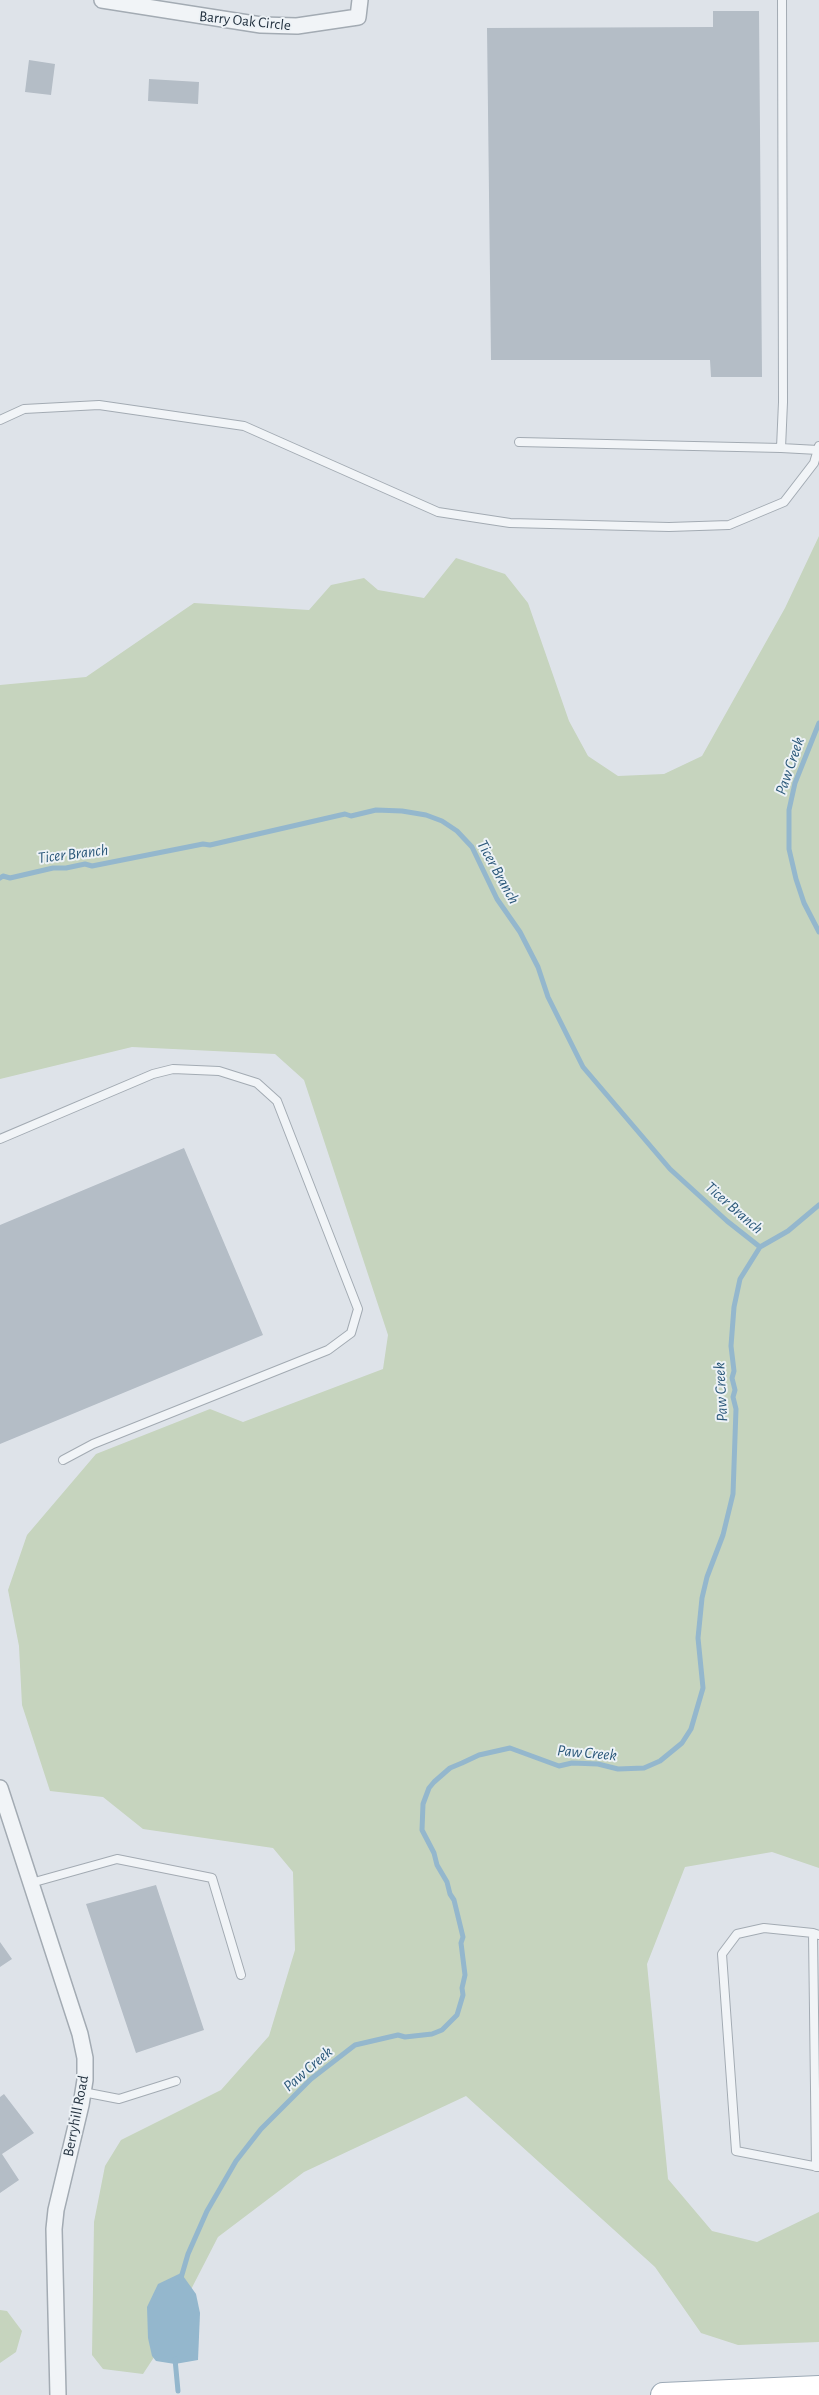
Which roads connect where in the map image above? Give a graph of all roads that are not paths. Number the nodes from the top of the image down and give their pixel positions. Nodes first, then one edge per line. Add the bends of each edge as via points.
1 (102, 0) edge
2 (360, 0) edge
3 (782, 0) edge
4 (0, 420) edge
5 (519, 442) dead end
6 (781, 448) junction
7 (819, 448) edge
8 (0, 1139) edge
9 (63, 1460) dead end
10 (2, 1797) edge
11 (31, 1883) junction
12 (816, 1934) edge
13 (241, 1975) dead end
14 (176, 2080) dead end
15 (83, 2092) junction
16 (818, 2167) edge
17 (819, 2388) edge
18 (58, 2395) edge
19 (663, 2395) edge

1 - 2 street, Barry Oak Circle via 261,25 297,26 358,17
3 - 6 lane
4 - 7 lane via 24,409 99,406 244,426 438,512 510,523 669,527 730,525 784,502 814,463
5 - 6 lane
6 - 7 lane
8 - 9 lane via 153,1074 173,1069 220,1071 257,1083 277,1101 358,1309 351,1333 328,1350 93,1444
10 - 11 street, Berryhill Road
11 - 13 lane via 117,1859 212,1878
11 - 15 street, Berryhill Road via 80,2034 85,2058
12 - 16 lane
12 - 16 lane via 764,1928 738,1934 722,1954 736,2151
14 - 15 lane via 119,2099
15 - 18 street, Berryhill Road via 54,2229
17 - 19 main road

